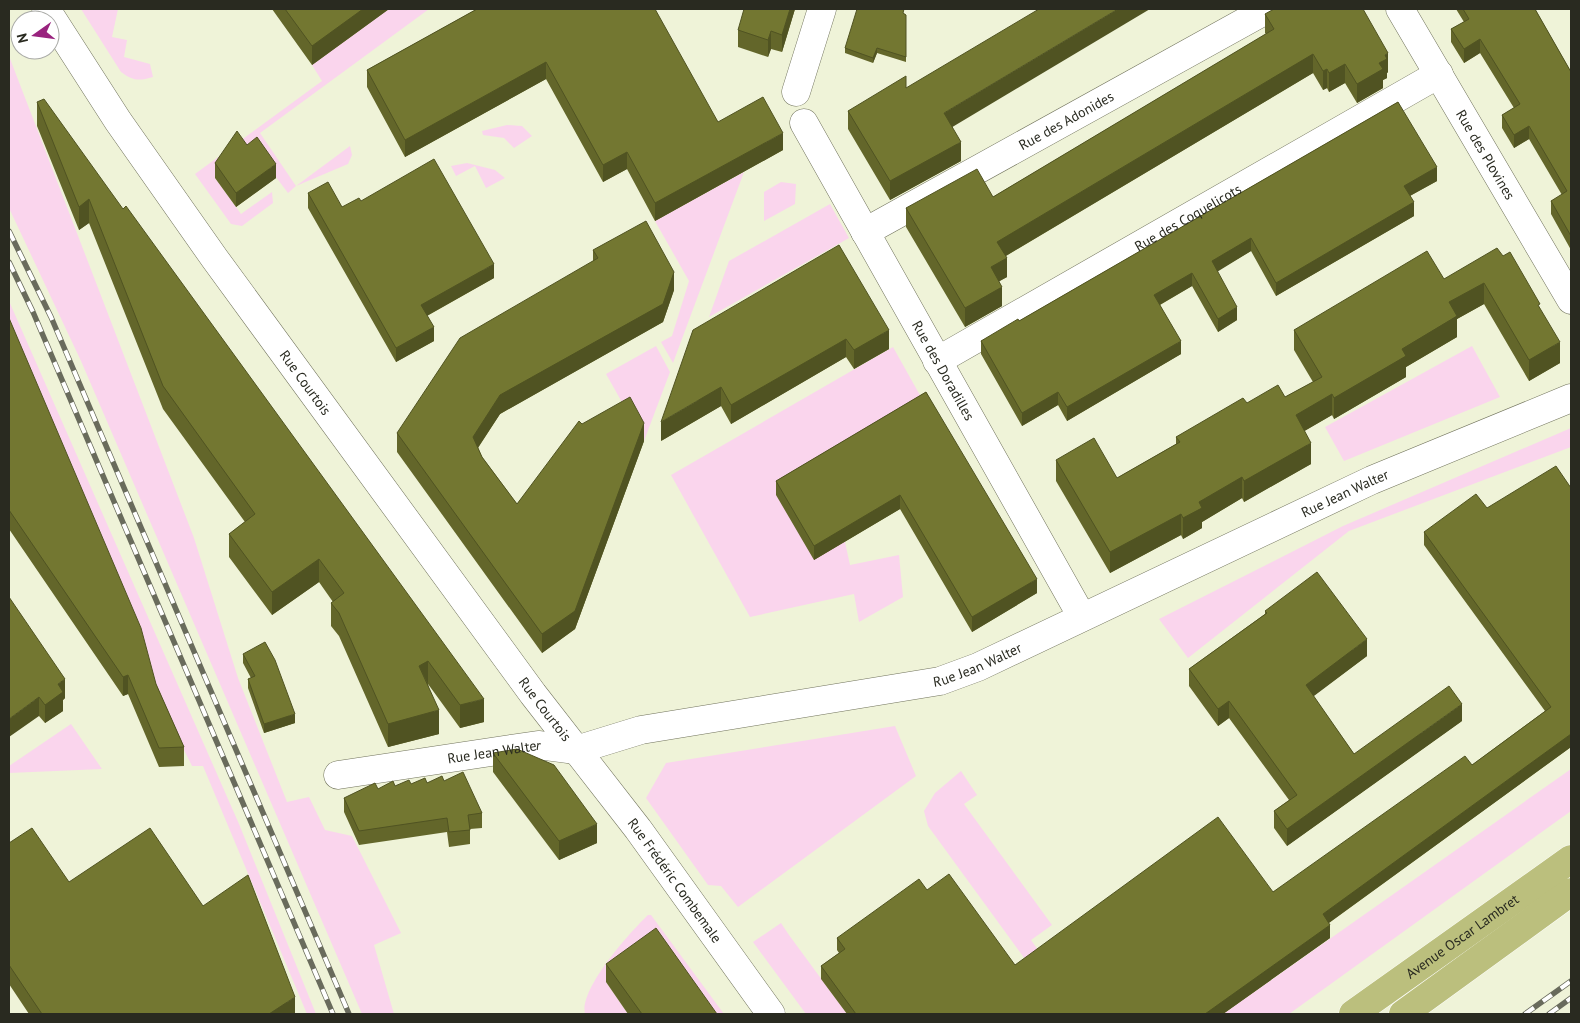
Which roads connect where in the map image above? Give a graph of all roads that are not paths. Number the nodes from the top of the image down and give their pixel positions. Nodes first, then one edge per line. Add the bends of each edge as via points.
1 (46, 9) edge
2 (822, 9) edge
3 (1268, 9) edge
4 (1400, 9) edge
5 (1439, 74) junction
6 (796, 92) dead end
7 (804, 123) dead end
8 (865, 232) junction
9 (1571, 300) edge
10 (937, 361) junction
11 (1571, 398) edge
12 (1082, 618) junction
13 (576, 750) junction
14 (338, 775) dead end
15 (1571, 859) edge
16 (1571, 892) edge
17 (771, 1014) edge
18 (1353, 1014) edge
19 (1403, 1014) edge

1 - 13 street, Rue Courtois via 118,121 215,259
2 - 6 street
3 - 8 street, Rue des Adonides
4 - 5 street, Rue des Plovines
5 - 9 street, Rue des Plovines
5 - 10 street, Rue des Coquelicots
7 - 8 street, Rue des Doradilles
8 - 10 street, Rue des Doradilles
10 - 12 street, Rue des Doradilles
11 - 12 street, Rue Jean Walter via 1372,480
12 - 13 street, Rue Jean Walter via 978,667 940,681 641,730
13 - 14 street, Rue Jean Walter via 538,744
13 - 17 street, Rue Frédéric Combemale
15 - 18 main road, Avenue Oscar Lambret
16 - 19 main road, Avenue Oscar Lambret

